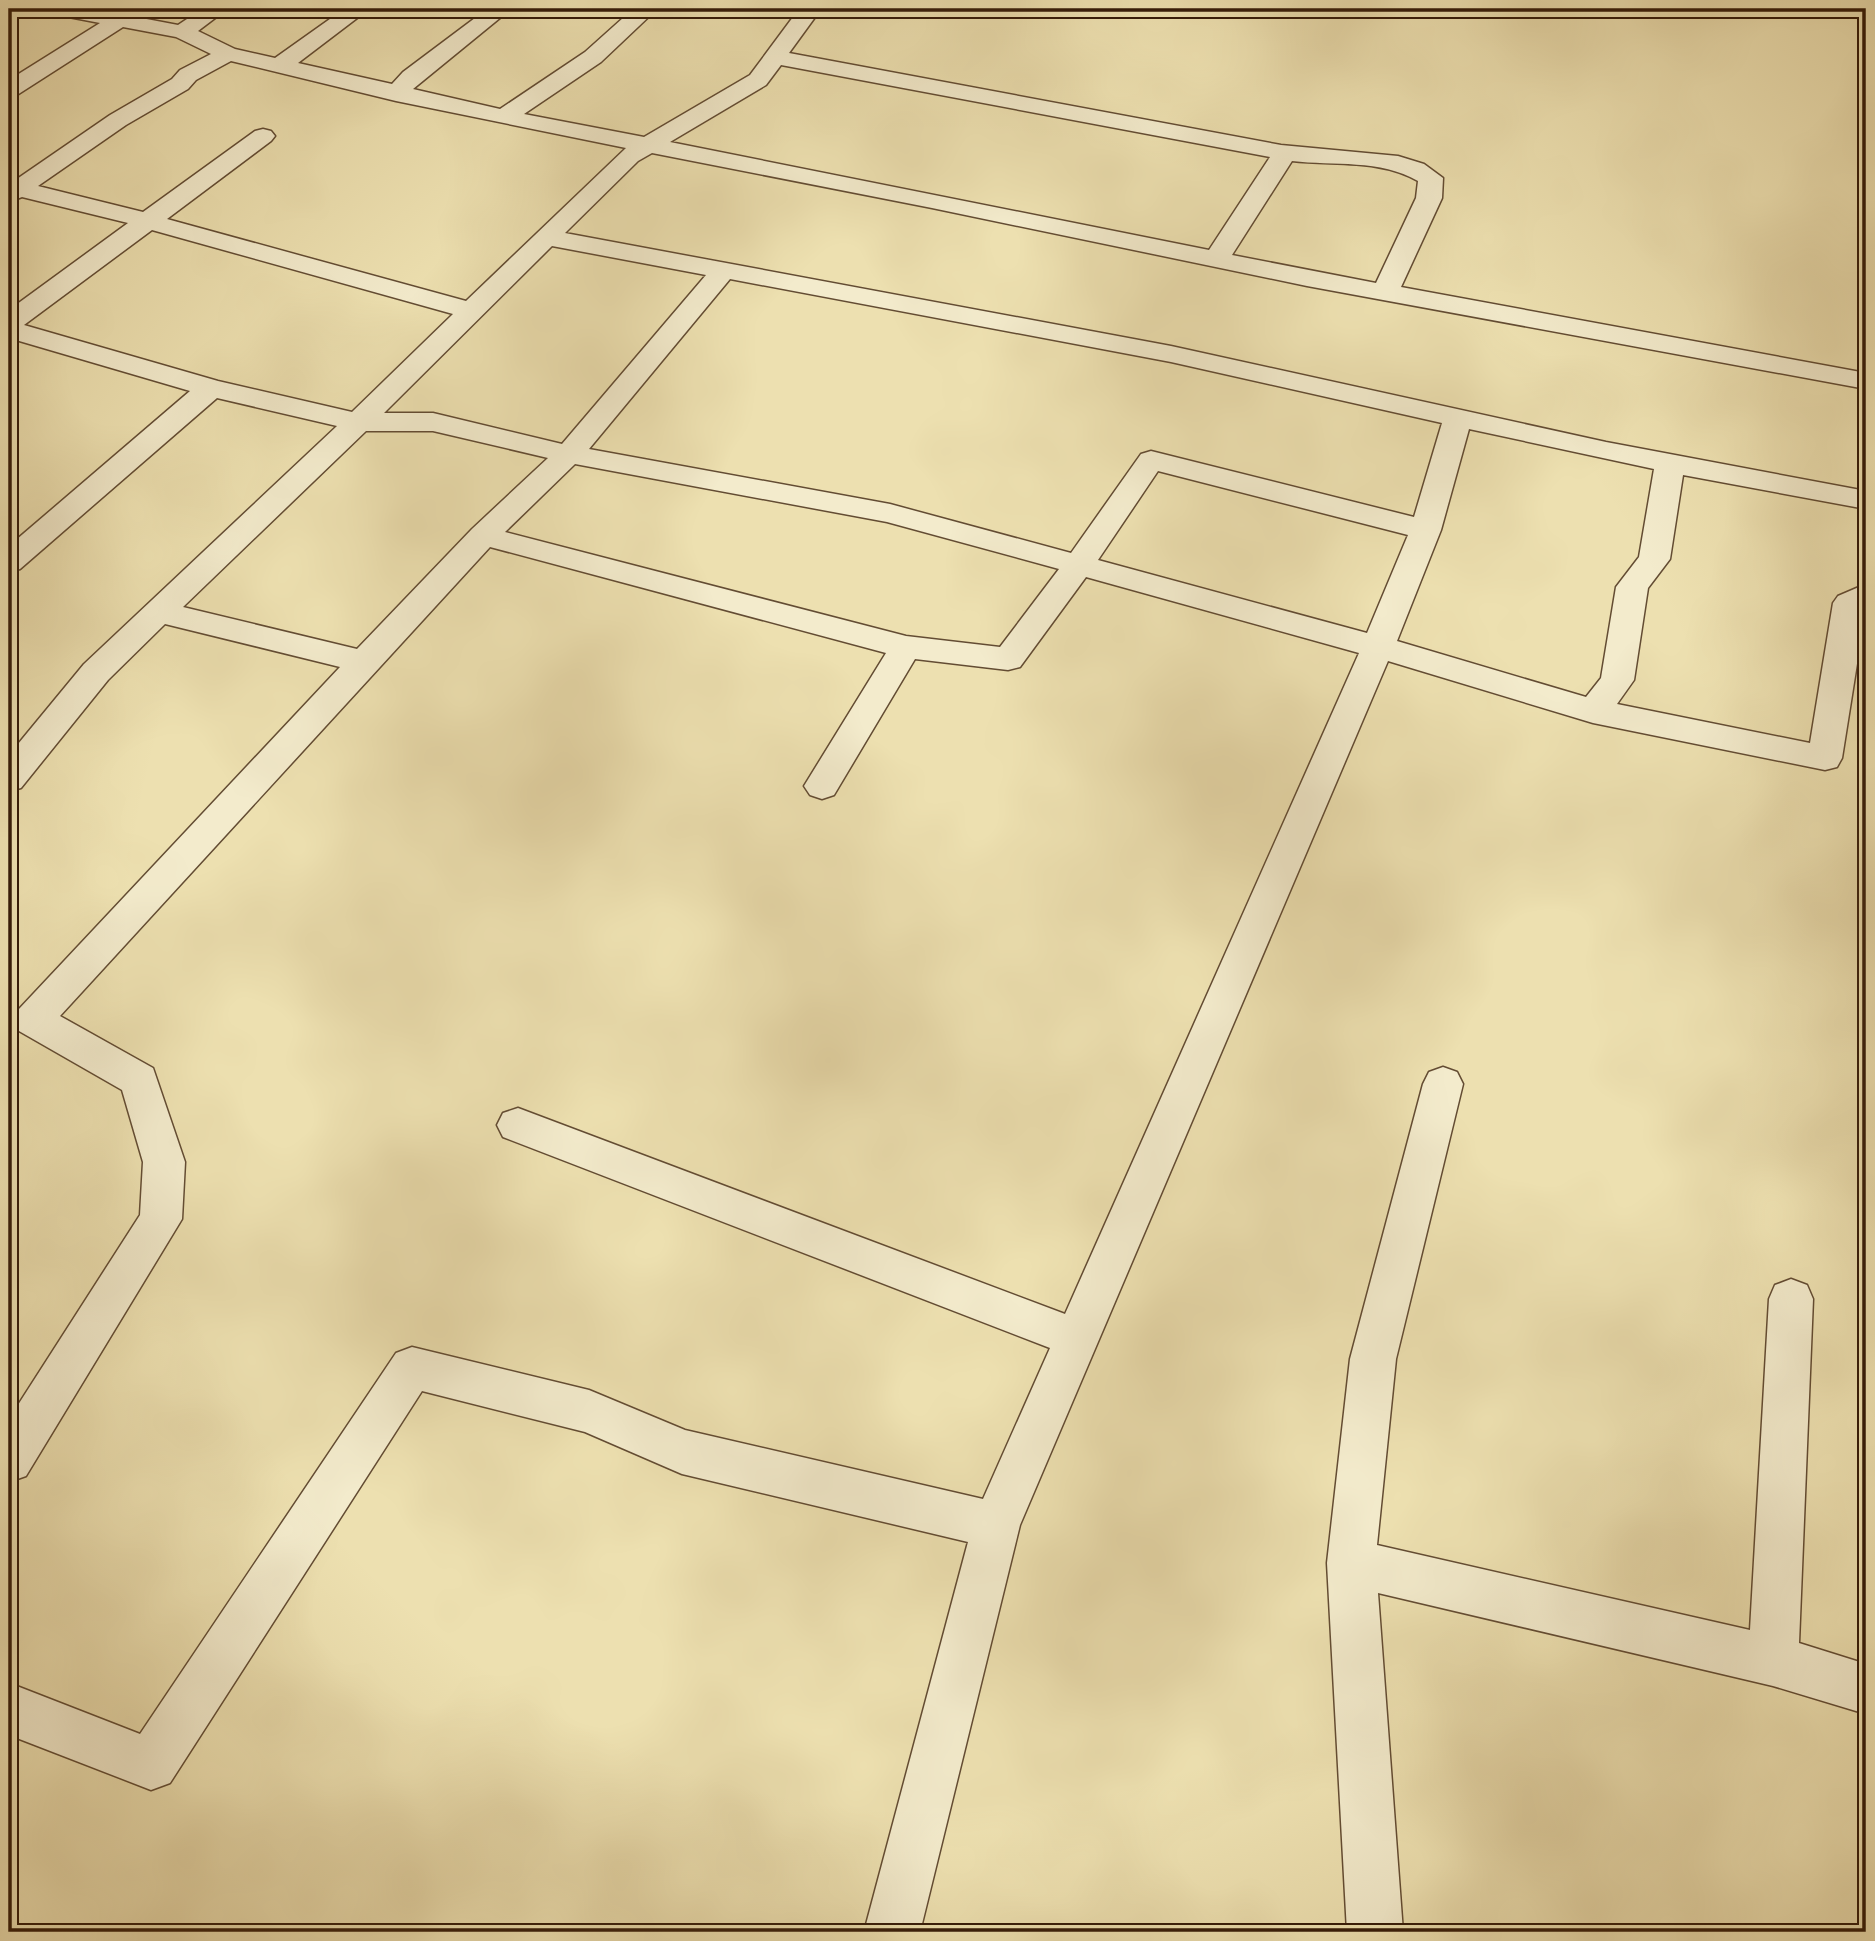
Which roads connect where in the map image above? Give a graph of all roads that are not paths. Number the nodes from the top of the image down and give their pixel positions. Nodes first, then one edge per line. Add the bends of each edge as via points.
1 (62, 9) edge
2 (216, 9) edge
3 (358, 9) edge
4 (500, 9) edge
5 (646, 9) edge
6 (810, 9) edge
7 (120, 20) junction
8 (181, 32) junction
9 (228, 54) junction
10 (775, 57) junction
11 (279, 66) junction
12 (9, 90) edge
13 (396, 94) junction
14 (504, 117) junction
15 (263, 136) dead end
16 (648, 144) junction
17 (1285, 153) junction
18 (11, 190) edge
19 (148, 221) junction
20 (546, 237) junction
21 (1216, 259) junction
22 (724, 270) junction
23 (1385, 292) junction
24 (471, 311) junction
25 (9, 323) edge
26 (9, 329) edge
27 (1866, 381) edge
28 (211, 388) junction
29 (1458, 418) junction
30 (357, 422) junction
31 (569, 454) junction
32 (1670, 464) junction
33 (1866, 500) edge
34 (1426, 530) junction
35 (483, 536) junction
36 (9, 562) edge
37 (1080, 564) junction
38 (1866, 594) edge
39 (158, 612) junction
40 (906, 647) junction
41 (1378, 647) junction
42 (364, 662) junction
43 (1593, 711) junction
44 (9, 779) edge
45 (822, 786) dead end
46 (1443, 1084) dead end
47 (518, 1125) dead end
48 (1791, 1299) dead end
49 (1076, 1338) junction
50 (9, 1460) edge
51 (996, 1525) junction
52 (1351, 1563) junction
53 (1773, 1661) junction
54 (1866, 1689) edge
55 (9, 1709) edge
56 (892, 1932) edge
57 (1375, 1932) edge

1 - 7 street
2 - 8 street
3 - 11 street
4 - 13 street via 411,77
5 - 14 street via 593,57
6 - 10 street
7 - 8 street
7 - 12 street
8 - 9 street
9 - 11 street
9 - 18 street
10 - 16 street via 758,80
10 - 17 street
11 - 13 street
13 - 14 street
14 - 16 street
15 - 19 street
16 - 20 street via 629,156
16 - 21 street
17 - 21 street
17 - 23 street via 1392,163 1431,178 1429,198
18 - 19 street
19 - 24 street
19 - 25 street
20 - 22 street
20 - 24 street
21 - 23 street
22 - 29 street via 1171,354
22 - 31 street
23 - 27 street
24 - 30 street
26 - 28 street
28 - 30 street
28 - 36 street
29 - 32 street
29 - 34 street
30 - 31 street via 433,422
30 - 39 street
31 - 35 street
31 - 37 street via 890,513
32 - 33 street
32 - 43 street via 1654,559 1632,587 1617,680
34 - 37 street via 1151,460
34 - 41 street
35 - 40 street
35 - 42 street
37 - 40 street via 1008,659
37 - 41 street
38 - 43 street via 1849,603 1825,758
39 - 42 street
39 - 44 street via 96,671
40 - 45 street
41 - 43 street
41 - 49 street
42 - 50 street via 33,1020 139,1080 164,1162 162,1208 161,1219
46 - 52 street via 1373,1359
47 - 49 street
48 - 53 street
49 - 51 street
51 - 55 street via 682,1452 589,1412 412,1368 151,1764
51 - 56 street
52 - 53 street
52 - 57 street
53 - 54 street

